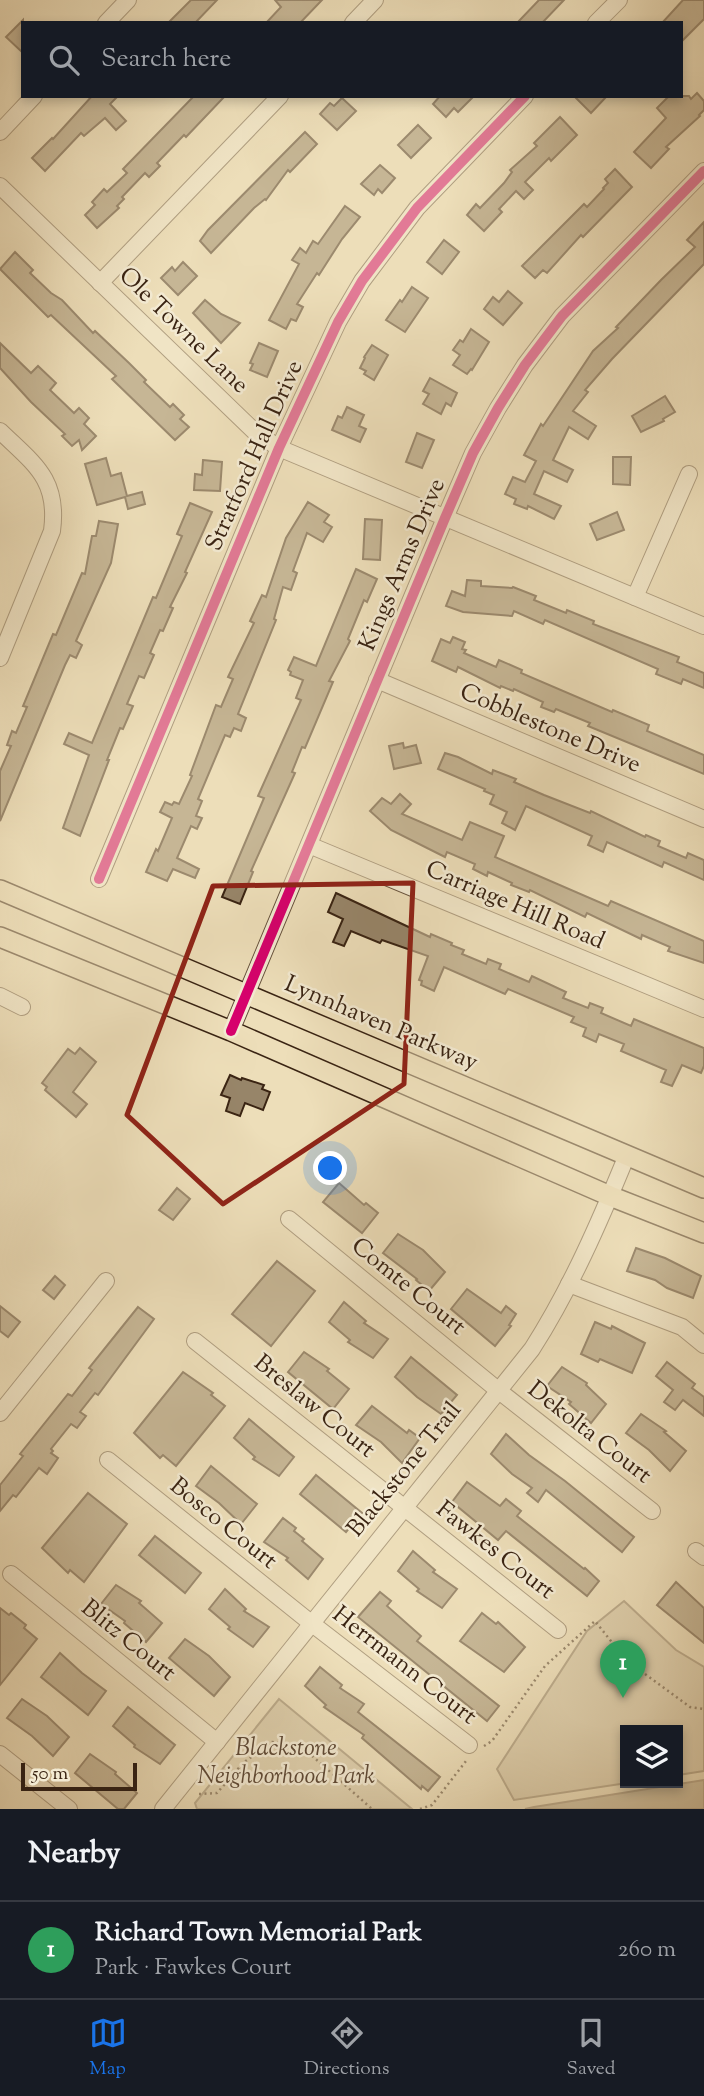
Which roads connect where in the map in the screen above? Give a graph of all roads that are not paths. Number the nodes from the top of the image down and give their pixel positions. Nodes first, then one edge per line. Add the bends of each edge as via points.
1 (128, 0) edge
2 (375, 0) edge
3 (619, 0) edge
4 (108, 21) edge
5 (355, 21) edge
6 (598, 21) edge
7 (32, 98) edge
8 (278, 98) edge
9 (523, 98) edge
10 (0, 132) edge
11 (704, 171) edge
12 (0, 186) edge
13 (100, 283) junction
14 (0, 431) edge
15 (279, 448) junction
16 (689, 474) dead end
17 (445, 518) junction
18 (635, 597) junction
19 (704, 626) edge
20 (0, 658) edge
21 (377, 680) junction
22 (704, 819) edge
23 (309, 845) junction
24 (99, 879) dead end
25 (0, 890) edge
26 (0, 937) edge
27 (247, 995) junction
28 (0, 996) edge
29 (22, 1007) dead end
30 (704, 1009) edge
31 (231, 1031) junction
32 (626, 1155) junction
33 (704, 1188) edge
34 (610, 1196) junction
35 (289, 1219) dead end
36 (704, 1233) edge
37 (106, 1281) dead end
38 (569, 1284) junction
39 (195, 1341) dead end
40 (704, 1345) edge
41 (0, 1387) edge
42 (499, 1391) junction
43 (14, 1396) junction
44 (0, 1413) edge
45 (108, 1460) dead end
46 (404, 1508) junction
47 (652, 1511) dead end
48 (10, 1574) dead end
49 (311, 1623) junction
50 (558, 1630) dead end
51 (217, 1742) junction
52 (471, 1752) road end
53 (0, 1754) edge
54 (69, 1809) edge
55 (163, 1809) edge

1 - 4 street
2 - 5 street
3 - 6 street
7 - 10 street
8 - 13 street
9 - 15 street, Stratford Hall Drive via 417,208 362,281
11 - 17 street, Kings Arms Drive via 562,316 525,365 473,453
12 - 13 street, Ole Towne Lane
13 - 15 street, Ole Towne Lane via 255,432
14 - 20 street via 41,470 55,512 52,531
15 - 17 street, Ole Towne Lane
15 - 24 street, Stratford Hall Drive
16 - 18 street
17 - 18 street, Ole Towne Lane
17 - 21 street, Kings Arms Drive
18 - 19 street, Ole Towne Lane
21 - 22 street, Cobblestone Drive
21 - 23 street, Kings Arms Drive
23 - 27 street, Kings Arms Drive
23 - 30 street, Carriage Hill Road
25 - 27 main road, Lynnhaven Parkway
26 - 31 main road
27 - 31 street, Kings Arms Drive
27 - 32 main road, Lynnhaven Parkway
28 - 29 street
31 - 34 main road
32 - 33 main road, Lynnhaven Parkway
32 - 34 street, Blackstone Trail
34 - 36 main road
34 - 38 street, Blackstone Trail
35 - 42 street, Comte Court
37 - 43 street
38 - 40 street via 682,1327
38 - 42 street, Blackstone Trail via 532,1349
39 - 46 street, Breslaw Court
41 - 43 street
42 - 46 street, Blackstone Trail
42 - 47 street, Dekolta Court
43 - 44 street
45 - 49 street, Bosco Court
46 - 49 street, Blackstone Trail
46 - 50 street, Fawkes Court
48 - 51 street, Blitz Court
49 - 51 street, Blackstone Trail
49 - 52 street, Herrmann Court
51 - 55 street, Blackstone Trail
53 - 54 street

